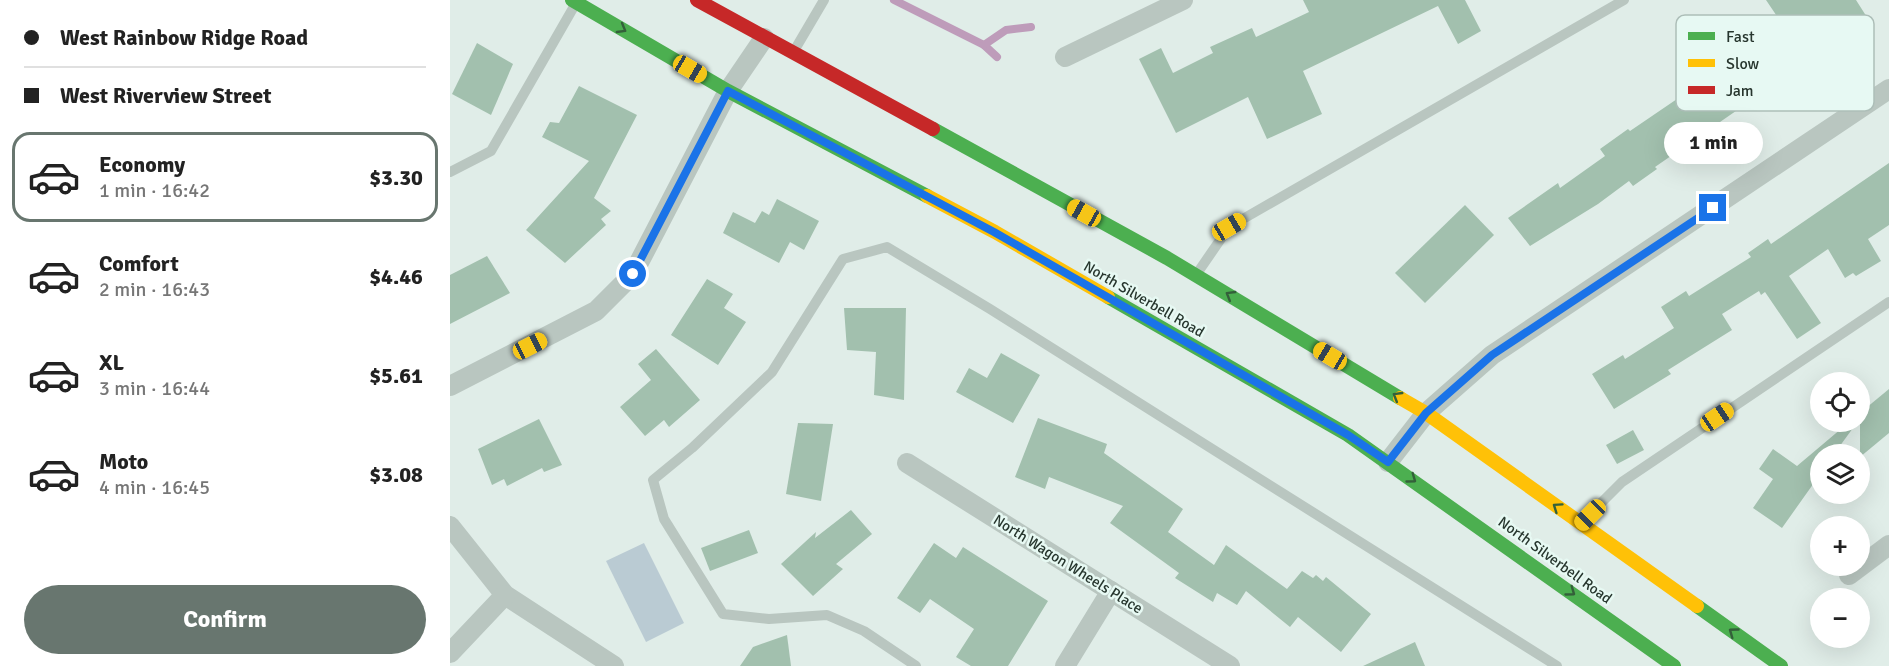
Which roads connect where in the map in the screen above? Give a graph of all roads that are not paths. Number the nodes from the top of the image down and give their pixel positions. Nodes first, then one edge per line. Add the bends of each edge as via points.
1 (697, 0) edge
2 (824, 0) edge
3 (1183, 0) edge
4 (1624, 0) edge
5 (574, 1) edge
6 (764, 38) junction
7 (793, 53) junction
8 (1065, 57) dead end
9 (1889, 89) edge
10 (728, 91) junction
11 (1874, 99) edge
12 (1856, 111) edge
13 (450, 172) edge
14 (1196, 275) junction
15 (1889, 302) edge
16 (450, 386) edge
17 (1426, 413) junction
18 (1388, 462) junction
19 (907, 463) dead end
20 (1581, 524) junction
21 (450, 526) edge
22 (1889, 545) edge
23 (1870, 559) edge
24 (1111, 591) junction
25 (505, 595) junction
26 (450, 653) edge
27 (614, 666) edge
28 (916, 666) edge
29 (1065, 666) edge
30 (1230, 666) edge
31 (1557, 666) edge
32 (1674, 666) edge
33 (1780, 666) edge

1 - 6 main road
2 - 7 lane
3 - 8 street
4 - 14 lane via 1229,227
5 -> 10 main road, North Silverbell Road
5 - 13 lane via 491,151
6 - 7 main road
6 - 10 street
7 - 14 main road
9 - 11 street
10 - 16 street via 633,274 596,312
10 - 18 main road, North Silverbell Road via 994,232 1348,435
12 - 17 street via 1492,355
17 -> 14 main road
15 - 20 lane via 1622,482
17 - 18 street
20 -> 17 main road
18 -> 32 main road, North Silverbell Road
19 - 24 street, North Wagon Wheels Place
33 -> 20 main road
21 - 25 street
22 - 23 street
24 - 29 street
24 - 30 street, North Wagon Wheels Place
25 - 26 street
25 - 27 street
28 - 31 lane via 864,631 827,615 769,619 723,614 664,519 653,480 772,372 843,260 887,247

